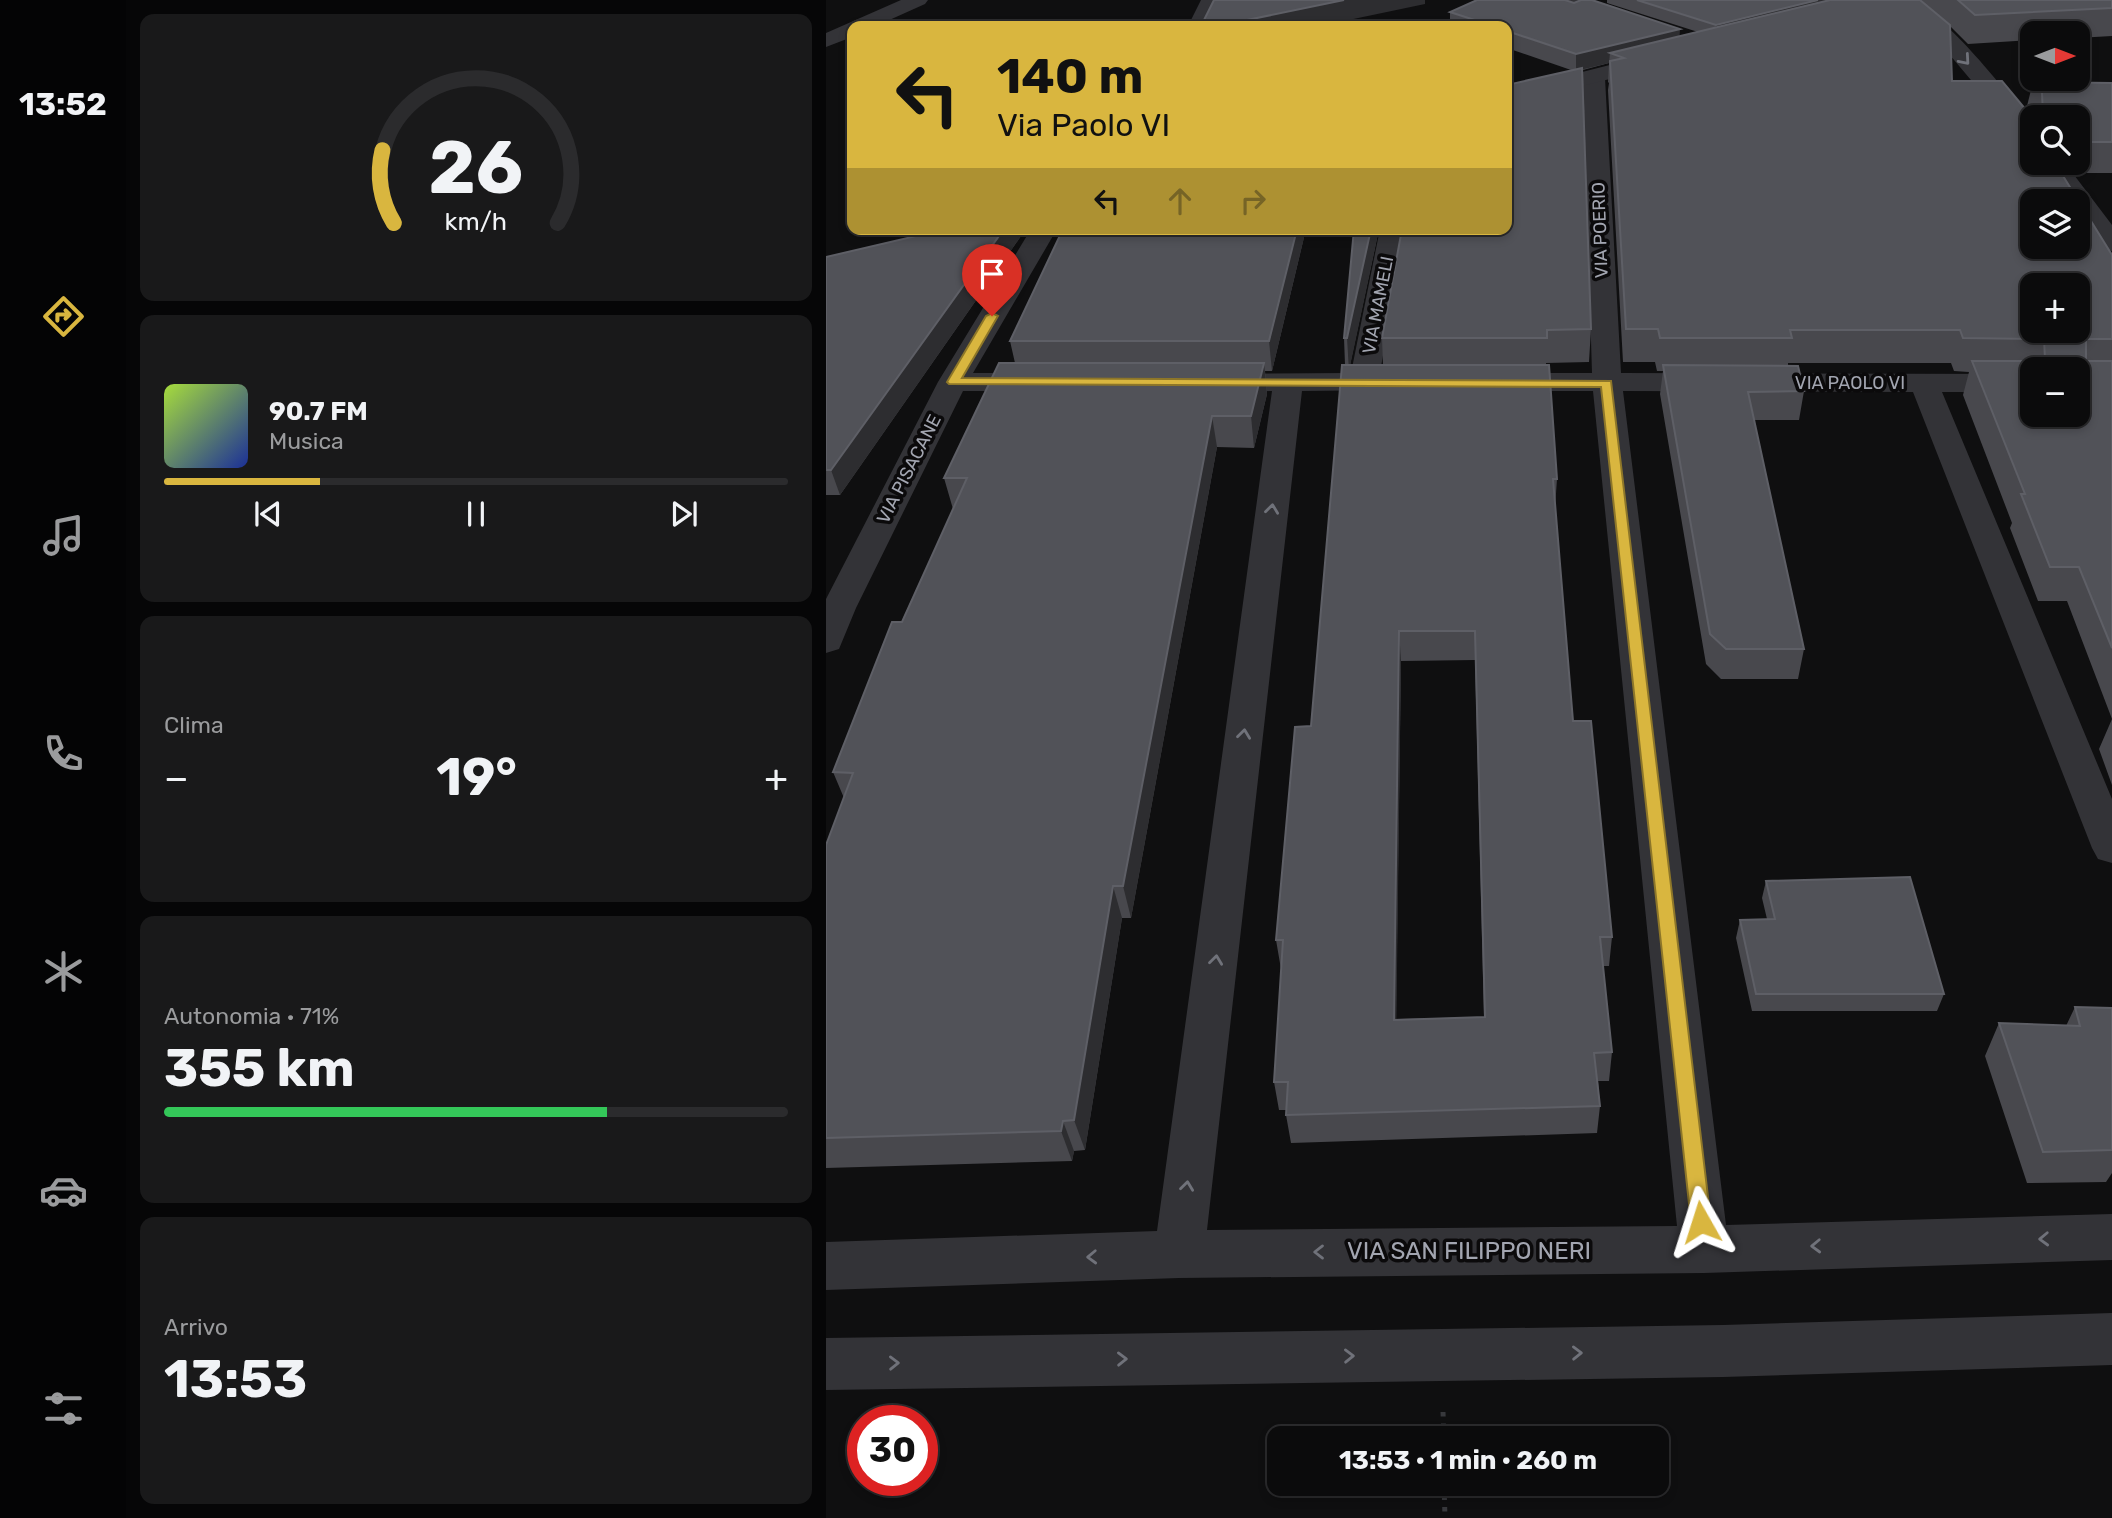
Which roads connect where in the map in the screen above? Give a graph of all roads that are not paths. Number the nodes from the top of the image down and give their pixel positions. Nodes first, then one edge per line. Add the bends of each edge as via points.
1 (918, 0) edge
2 (1211, 0) edge
3 (1569, 0) edge
4 (1898, 1) edge
5 (870, 21) edge
6 (1200, 21) edge
7 (1645, 25) edge
8 (847, 31) edge
9 (826, 41) edge
10 (1684, 53) edge
11 (1594, 78) junction
12 (1512, 97) edge
13 (2020, 124) edge
14 (2062, 175) edge
15 (2067, 175) edge
16 (2101, 191) dead end
17 (1040, 235) edge
18 (1392, 235) edge
19 (2112, 243) edge
20 (1364, 381) junction
21 (953, 382) junction
22 (1065, 382) edge
23 (1418, 382) edge
24 (1472, 382) edge
25 (1191, 383) edge
26 (1288, 383) junction
27 (1607, 383) junction
28 (1924, 383) junction
29 (2020, 383) edge
30 (826, 641) edge
31 (2112, 848) edge
32 (2112, 1237) edge
33 (1704, 1249) junction
34 (1179, 1254) junction
35 (826, 1266) edge
36 (2112, 1339) edge
37 (826, 1364) edge

1 - 5 street
2 - 6 street
3 - 7 street
4 -> 13 street via 1940,31
8 - 9 street
10 - 11 street
11 - 12 street
11 - 27 street, VIA POERIO
14 - 19 street
15 - 16 street
17 - 21 street, VIA PISACANE
18 - 20 street, VIA MAMELI
20 - 23 street
20 - 26 street
21 - 22 street
21 - 30 street, VIA PISACANE
24 - 27 street, VIA PAOLO VI
25 - 26 street
34 -> 26 street
27 - 28 street, VIA PAOLO VI
27 - 33 street, VIA POERIO
28 - 29 street, VIA PAOLO VI
28 - 31 street
32 -> 33 street, VIA SAN FILIPPO NERI
33 -> 34 street, VIA SAN FILIPPO NERI
34 -> 35 street, VIA SAN FILIPPO NERI
37 -> 36 street via 1710,1351

